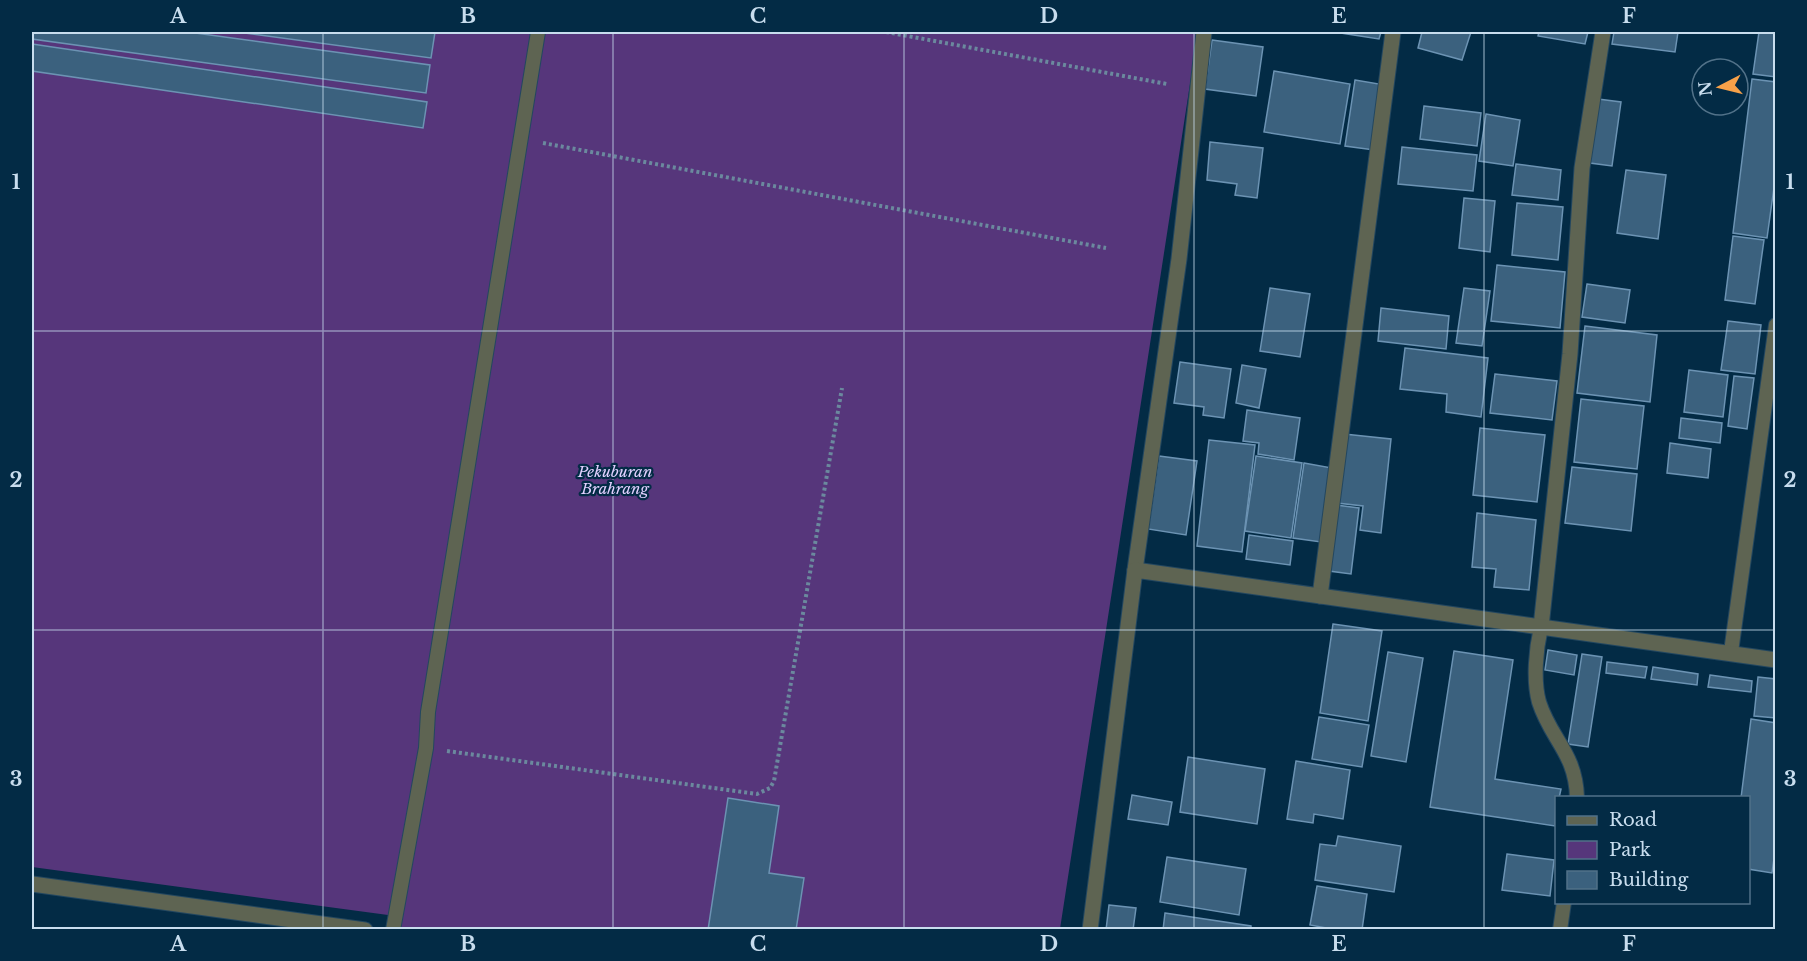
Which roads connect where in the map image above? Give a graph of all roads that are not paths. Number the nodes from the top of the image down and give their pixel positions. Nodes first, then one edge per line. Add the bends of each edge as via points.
1 (538, 32) edge
2 (1204, 32) edge
3 (1393, 32) edge
4 (1603, 32) edge
5 (1776, 325) edge
6 (1135, 570) junction
7 (1320, 596) junction
8 (1541, 627) junction
9 (1731, 652) junction
10 (1776, 660) edge
11 (1577, 796) edge
12 (32, 884) edge
13 (1564, 904) edge
14 (365, 930) edge
15 (393, 930) edge
16 (1090, 930) edge
17 (1560, 930) edge

1 - 15 lane via 428,712 426,748
2 - 6 street via 1179,259
3 - 7 street
4 - 8 street via 1582,168 1570,354
5 - 9 lane
6 - 7 street
6 - 16 street
7 - 8 street
8 - 9 street
8 - 11 lane via 1539,702 1569,757
9 - 10 street
12 - 14 street
13 - 17 lane

